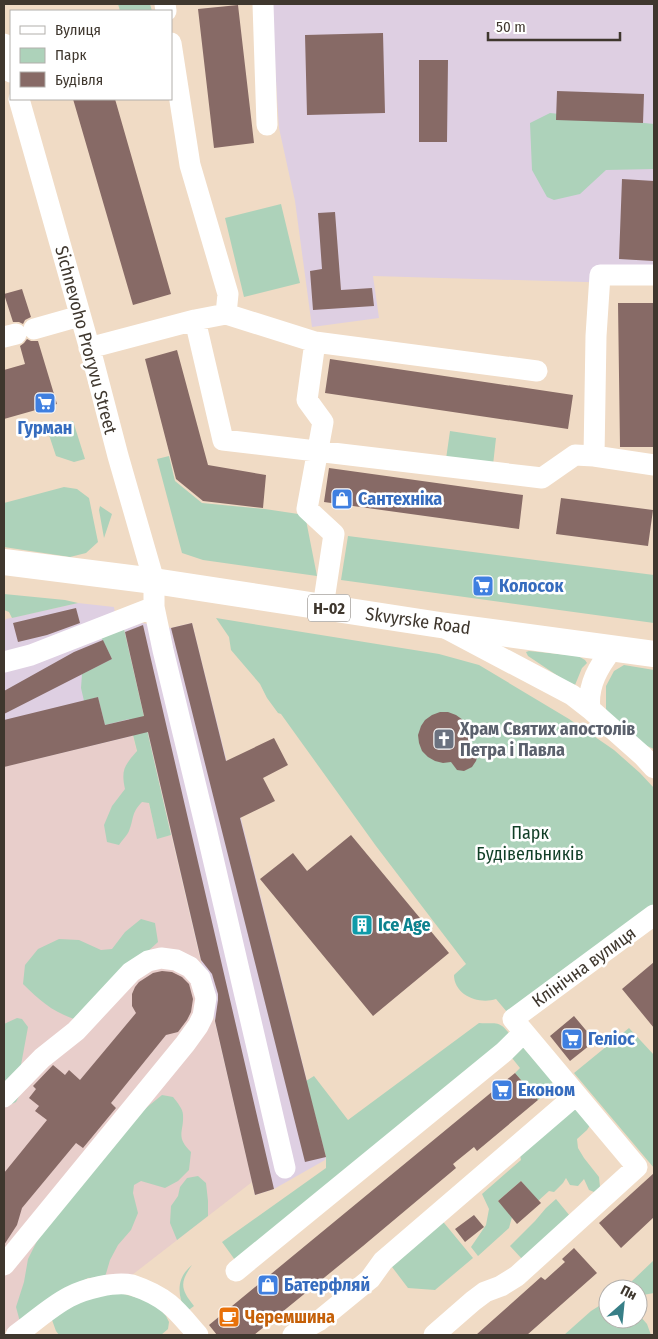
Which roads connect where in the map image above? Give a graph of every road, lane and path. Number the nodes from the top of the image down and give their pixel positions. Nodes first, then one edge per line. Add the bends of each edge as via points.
1 (263, 4) edge
2 (4, 44) edge
3 (172, 49) edge
4 (10, 68) edge
5 (19, 100) edge
6 (267, 125) dead end
7 (654, 275) edge
8 (226, 314) junction
9 (80, 316) junction
10 (195, 320) junction
11 (18, 334) edge
12 (315, 342) junction
13 (89, 348) junction
14 (537, 371) dead end
15 (318, 451) junction
16 (594, 456) junction
17 (654, 465) edge
18 (4, 562) edge
19 (154, 581) junction
20 (154, 607) junction
21 (323, 607) junction
22 (440, 625) junction
23 (614, 648) junction
24 (654, 654) edge
25 (4, 662) edge
26 (590, 709) junction
27 (651, 761) edge
28 (654, 915) edge
29 (518, 1026) junction
30 (576, 1095) junction
31 (4, 1097) edge
32 (285, 1168) dead end
33 (4, 1265) edge
34 (236, 1271) dead end
35 (42, 1328) edge
36 (16, 1335) edge
37 (198, 1335) edge
38 (293, 1335) edge
39 (434, 1335) edge

1 - 6 street
2 - 4 street
3 - 8 street via 190,165 228,294
5 - 9 street, Sichnevoho Proryvu Street
7 - 16 street via 600,275
8 - 10 street
8 - 12 street
9 - 11 street
9 - 13 street, Sichnevoho Proryvu Street
10 - 13 street
10 - 15 street via 223,440
12 - 14 street
12 - 15 street via 307,400 323,422
13 - 19 street, Sichnevoho Proryvu Street
15 - 16 street via 542,478 575,455
15 - 21 street via 307,509 334,534
16 - 17 street
18 - 19 main road, Skvyrske Road / Н-02
19 - 20 street, Sichnevoho Proryvu Street
19 - 21 main road, Skvyrske Road / Н-02
20 - 25 street
20 - 32 street, Sichnevoho Proryvu Street
21 - 22 main road, Skvyrske Road / Н-02
22 - 23 main road, Skvyrske Road / Н-02
22 - 26 street via 572,695
23 - 24 main road, Skvyrske Road / Н-02
23 - 26 street via 595,675 589,698
26 - 27 street
28 - 29 street, Клінічна вулиця
29 - 30 street
29 - 34 street, Клінічна вулиця via 504,1052
30 - 38 street via 382,1261 370,1279 320,1320
30 - 39 street via 637,1167 517,1276 472,1301
31 - 33 street via 42,1058 76,1031 131,972 148,961 161,958 176,960 190,967 200,978 206,998 198,1026
35 - 36 street
35 - 37 street via 54,1306 70,1297 106,1286 130,1285 169,1304

